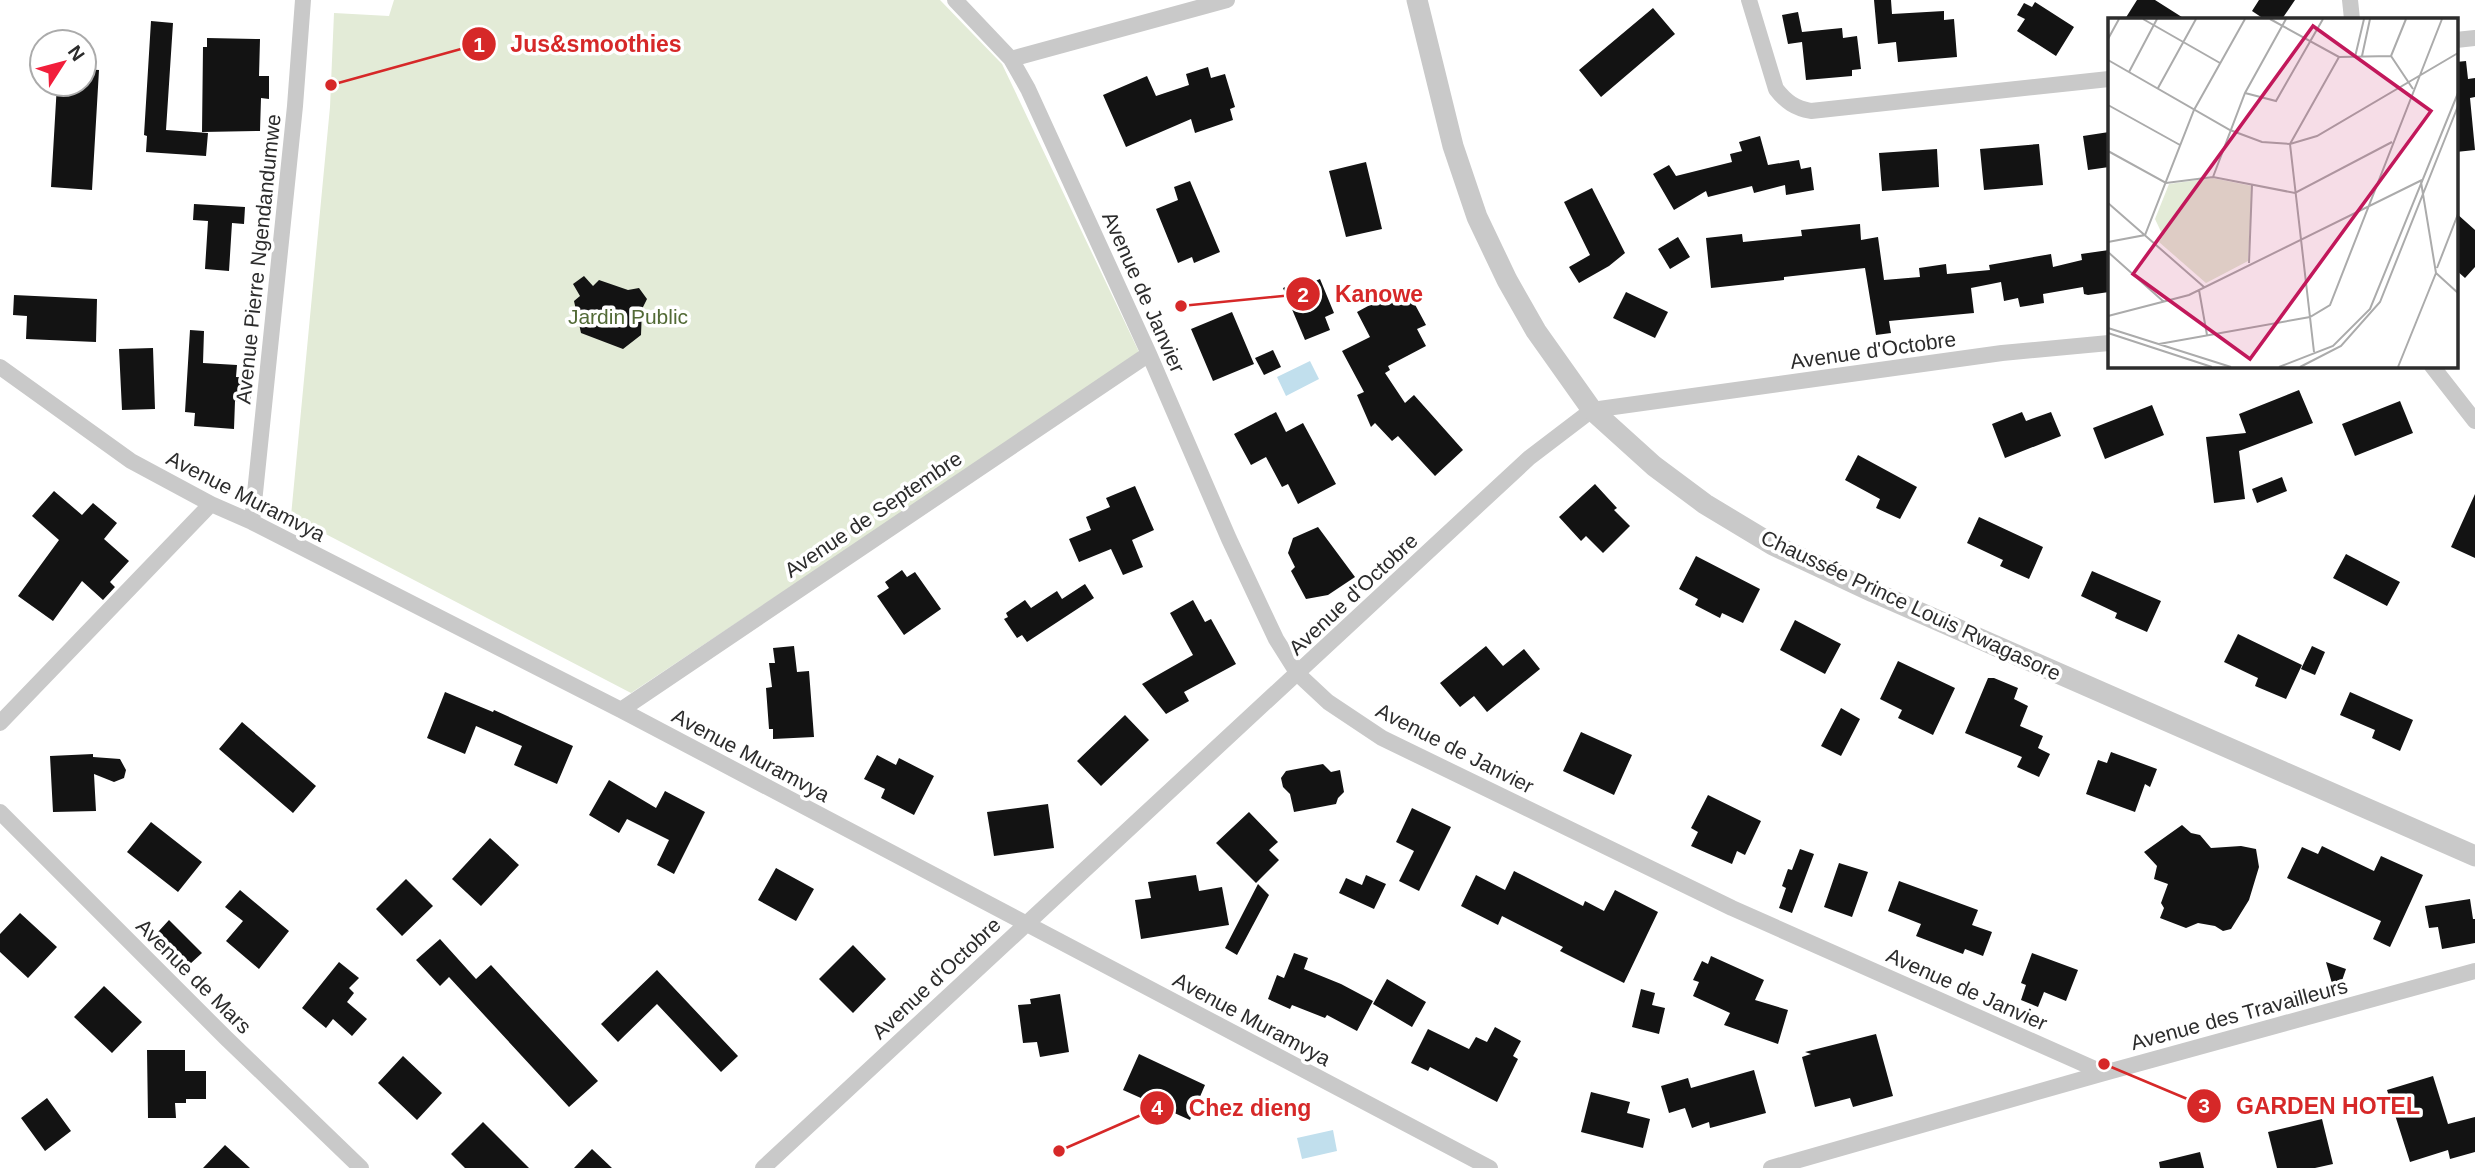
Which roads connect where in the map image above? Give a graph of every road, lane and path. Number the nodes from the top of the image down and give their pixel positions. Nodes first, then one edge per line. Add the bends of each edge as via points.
1 (303, 0) edge
2 (955, 0) edge
3 (1227, 0) edge
4 (1417, 0) edge
5 (1749, 0) edge
6 (2350, 0) edge
7 (2352, 18) edge
8 (1011, 59) junction
9 (2108, 79) edge
10 (2108, 343) edge
11 (1149, 354) junction
12 (0, 367) edge
13 (2434, 368) edge
14 (1592, 410) junction
15 (2474, 419) edge
16 (211, 504) junction
17 (252, 522) junction
18 (1298, 674) junction
19 (621, 710) junction
20 (0, 723) edge
21 (0, 812) edge
22 (2475, 856) edge
23 (1024, 924) junction
24 (2475, 971) edge
25 (2104, 1073) junction
26 (360, 1168) edge
27 (763, 1168) edge
28 (1490, 1168) edge
29 (1771, 1168) edge

1 - 17 street, Avenue Pierre Ngendandumwe
2 - 8 street, Avenue de Janvier
3 - 8 street
4 - 14 street, Chaussée Prince Louis Rwagasore via 1453,146 1477,217 1536,331
5 - 9 street via 1776,89 1785,101 1811,111
6 - 7 street
8 - 11 street, Avenue de Janvier
10 - 14 street, Avenue d'Octobre
11 - 18 street, Avenue de Janvier via 1229,540 1276,639
11 - 19 street, Avenue de Septembre
12 - 16 street, Avenue Muramvya via 131,460
13 - 15 street
14 - 18 street, Avenue d'Octobre via 1529,458
14 - 22 street, Chaussée Prince Louis Rwagasore via 1654,466 1773,545
16 - 17 street, Avenue Muramvya
16 - 20 street
17 - 19 street, Avenue Muramvya
18 - 23 street, Avenue d'Octobre
18 - 25 street, Avenue de Janvier via 1328,702 1382,738 1732,908
19 - 23 street, Avenue Muramvya
21 - 26 street, Avenue de Mars
23 - 27 street, Avenue d'Octobre
23 - 28 street, Avenue Muramvya
24 - 25 street, Avenue des Travailleurs
25 - 29 street, Avenue des Travailleurs

